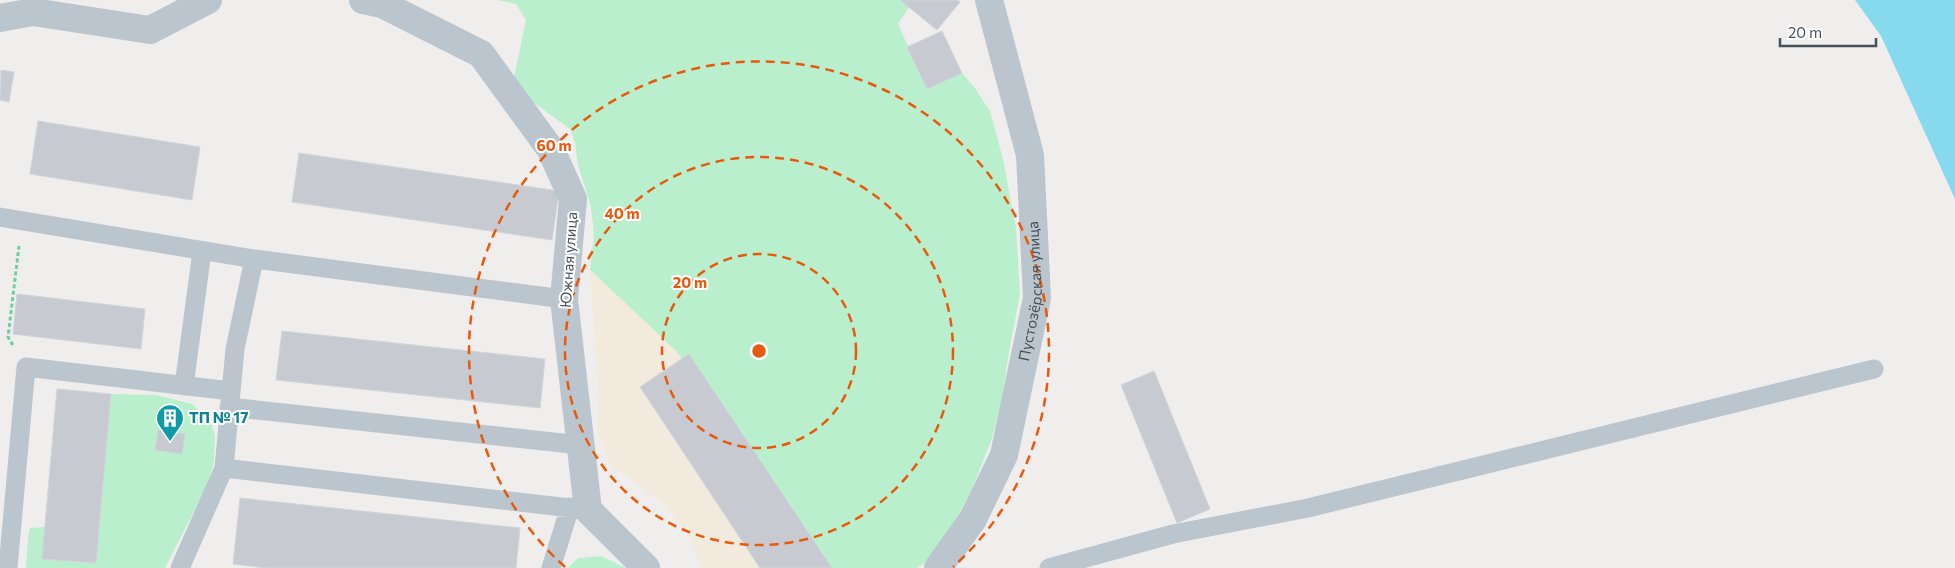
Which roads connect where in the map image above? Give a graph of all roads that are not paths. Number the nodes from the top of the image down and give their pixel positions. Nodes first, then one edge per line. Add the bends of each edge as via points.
1 (208, 0) edge
2 (363, 0) edge
3 (989, 0) edge
4 (34, 6) edge
5 (0, 18) edge
6 (0, 217) edge
7 (202, 251) junction
8 (254, 259) junction
9 (564, 299) junction
10 (1874, 369) dead end
11 (184, 386) junction
12 (230, 399) junction
13 (581, 445) junction
14 (224, 468) junction
15 (579, 508) junction
16 (8, 568) edge
17 (180, 568) edge
18 (551, 568) edge
19 (646, 568) edge
20 (938, 568) edge
21 (1049, 568) edge

1 - 4 street via 150,30
2 - 9 street, Южная улица via 382,4 481,54 551,150 573,199
3 - 20 street, Пустозёрская улица via 1030,155 1037,298 1004,455 973,519
4 - 5 street
6 - 7 lane
7 - 8 lane
7 - 11 lane
8 - 9 lane
8 - 12 lane via 235,349
9 - 13 street, Южная улица
10 - 21 lane via 1308,508 1173,534
11 - 12 lane
11 - 16 lane via 26,367
12 - 13 lane
12 - 14 lane
13 - 15 street, Южная улица
14 - 15 lane
14 - 17 lane
15 - 18 lane
15 - 19 street

